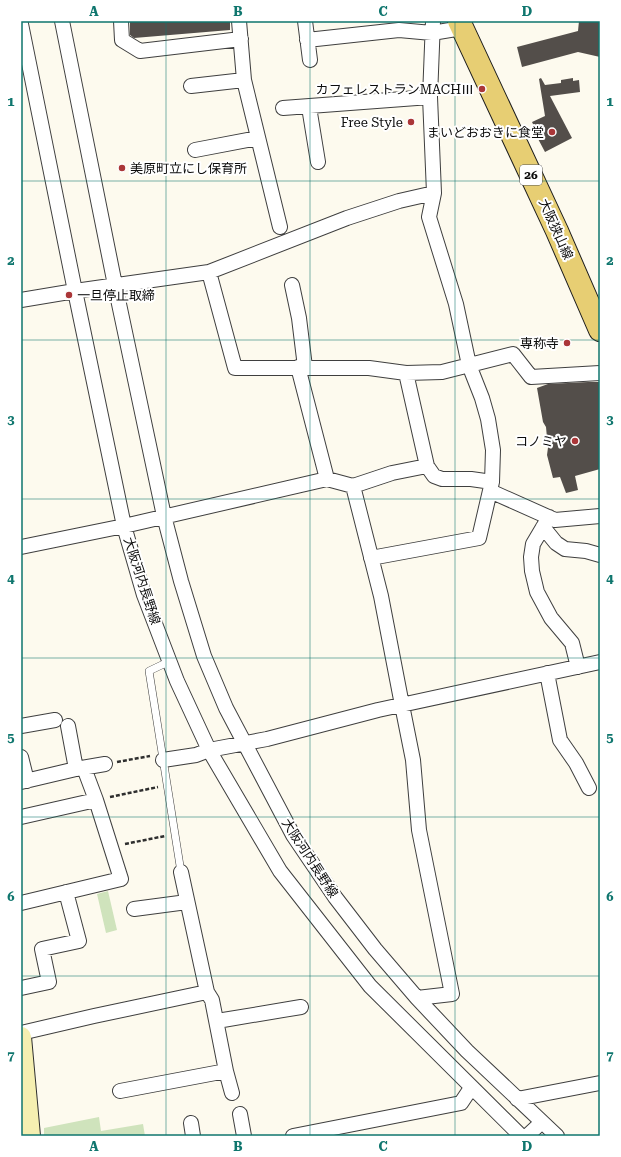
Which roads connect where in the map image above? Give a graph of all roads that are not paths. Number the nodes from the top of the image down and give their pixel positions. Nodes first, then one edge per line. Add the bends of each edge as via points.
1 (62, 21) edge
2 (120, 21) edge
3 (239, 21) edge
4 (305, 21) edge
5 (21, 24) edge
6 (461, 25) edge
7 (433, 27) edge
8 (241, 39) junction
9 (307, 40) junction
10 (310, 60) dead end
11 (244, 80) junction
12 (191, 86) dead end
13 (430, 97) junction
14 (309, 106) junction
15 (283, 108) dead end
16 (258, 138) junction
17 (195, 150) dead end
18 (318, 162) dead end
19 (434, 193) junction
20 (280, 227) dead end
21 (209, 272) junction
22 (115, 285) junction
23 (292, 285) dead end
24 (75, 291) junction
25 (21, 300) edge
26 (600, 330) edge
27 (469, 365) junction
28 (302, 367) junction
29 (406, 373) junction
30 (600, 373) edge
31 (427, 466) junction
32 (327, 479) junction
33 (353, 486) junction
34 (491, 486) junction
35 (164, 516) junction
36 (600, 516) edge
37 (546, 522) junction
38 (124, 526) junction
39 (21, 547) edge
40 (600, 556) edge
41 (371, 558) junction
42 (170, 661) junction
43 (600, 662) edge
44 (578, 667) junction
45 (547, 673) junction
46 (402, 705) junction
47 (21, 726) edge
48 (245, 743) junction
49 (209, 750) junction
50 (21, 756) edge
51 (163, 757) junction
52 (105, 764) road end
53 (80, 768) junction
54 (24, 782) edge
55 (589, 788) dead end
56 (96, 800) junction
57 (21, 817) edge
58 (181, 872) joint
59 (66, 892) junction
60 (21, 902) edge
61 (187, 902) junction
62 (134, 909) dead end
63 (21, 988) edge
64 (207, 992) junction
65 (417, 998) junction
66 (301, 1007) dead end
67 (217, 1021) junction
68 (21, 1033) edge
69 (21, 1037) edge
70 (226, 1071) junction
71 (600, 1082) edge
72 (471, 1088) junction
73 (120, 1091) dead end
74 (232, 1093) dead end
75 (517, 1099) junction
76 (240, 1114) dead end
77 (542, 1122) junction
78 (240, 1135) edge
79 (30, 1136) edge
80 (293, 1136) edge
81 (521, 1136) edge
82 (527, 1136) edge
83 (557, 1136) edge

1 - 22 street, 大阪河内長野線
2 - 8 street via 122,40 140,51
3 - 8 street
4 - 9 street
5 - 24 street, 大阪河内長野線
6 - 7 street
6 - 26 main road, 大阪狭山線 / 26
7 - 9 street via 384,29
7 - 13 street
8 - 11 street
9 - 10 street
11 - 12 street
11 - 16 street
13 - 14 street
13 - 19 street
14 - 15 street
14 - 18 street
16 - 17 street
16 - 20 street
19 - 21 street via 347,218
19 - 27 street via 429,217 456,304
21 - 22 street
21 - 28 street via 235,368
22 - 24 street
22 - 35 street, 大阪河内長野線
23 - 28 street via 299,318
24 - 25 street
24 - 38 street, 大阪河内長野線
27 - 29 street via 442,372
27 - 30 street via 513,354 531,377
27 - 34 street via 488,419 493,450
28 - 29 street via 369,368
28 - 32 street
29 - 31 street
31 - 33 street via 392,473
31 - 34 street via 434,476 442,479 471,479
32 - 33 street
32 - 35 street
33 - 41 street
34 - 37 street
34 - 41 street via 479,538
35 - 38 street
35 - 48 street, 大阪河内長野線 via 204,656 226,708
36 - 37 street
37 - 40 street via 556,543 565,549 586,551
37 - 44 street via 533,544 533,578 537,592 551,618 572,643
38 - 39 street
38 - 42 street, 大阪河内長野線 via 144,595
41 - 46 street
42 - 49 street, 大阪河内長野線
42 - 51 lane via 149,671
43 - 44 street
44 - 45 street
45 - 46 street
45 - 55 street via 560,740
46 - 48 street
46 - 65 street via 413,760 420,830 452,994
47 - 53 street via 62,723
48 - 49 street
48 - 65 street, 大阪河内長野線 via 293,835 335,897
49 - 51 street via 196,755
49 - 72 street, 大阪河内長野線 via 280,872 370,986
50 - 54 street
51 - 58 lane
52 - 53 street
53 - 54 street
53 - 56 street
56 - 57 street
56 - 59 street via 121,878
58 - 61 street
59 - 60 street
59 - 63 street via 79,941 42,949 49,982
61 - 62 street
61 - 64 street
64 - 67 street via 212,1000
64 - 68 street
65 - 75 street, 大阪河内長野線
66 - 67 street
67 - 70 street
69 - 79 street
70 - 73 street
70 - 74 street
71 - 75 street
72 - 80 street via 461,1102
72 - 81 street, 大阪河内長野線
75 - 77 street, 大阪河内長野線
76 - 78 street
77 - 82 street
77 - 83 street, 大阪河内長野線

